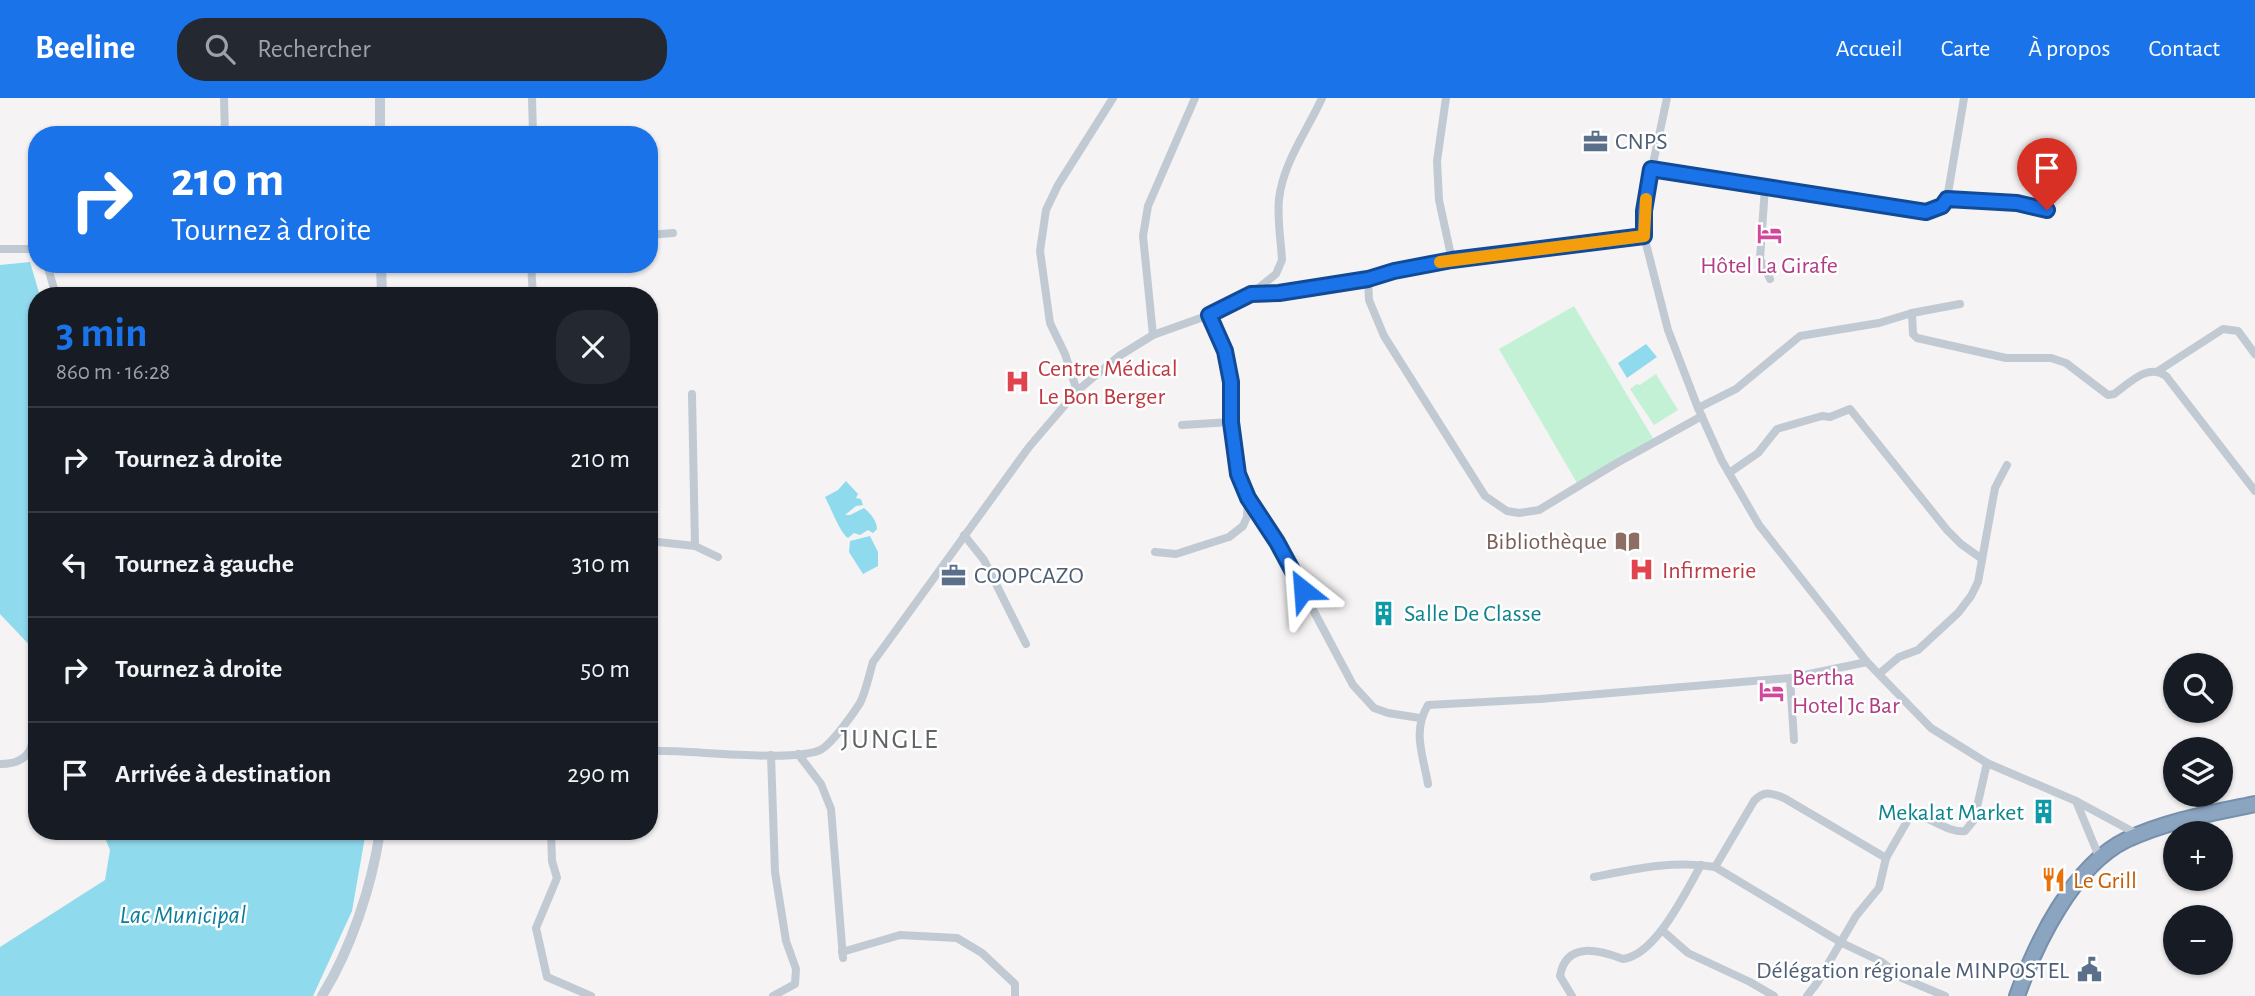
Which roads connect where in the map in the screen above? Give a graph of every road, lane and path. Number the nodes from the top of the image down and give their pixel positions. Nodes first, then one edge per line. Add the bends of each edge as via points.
1 (224, 98) edge
2 (380, 98) edge
3 (532, 98) edge
4 (1113, 98) edge
5 (1195, 98) edge
6 (1322, 98) edge
7 (1446, 98) edge
8 (1667, 98) edge
9 (1964, 98) edge
10 (225, 126) edge
11 (380, 126) edge
12 (533, 126) edge
13 (1651, 169) junction
14 (1765, 187) junction
15 (1947, 199) junction
16 (2047, 210) dead end
17 (673, 233) dead end
18 (658, 234) edge
19 (1644, 236) junction
20 (0, 249) edge
21 (28, 249) edge
22 (1452, 260) junction
23 (1368, 279) junction
24 (1770, 279) dead end
25 (1251, 294) junction
26 (1960, 304) dead end
27 (1912, 313) junction
28 (1209, 315) junction
29 (1153, 335) junction
30 (2255, 354) edge
31 (2158, 371) junction
32 (1077, 391) junction
33 (692, 394) dead end
34 (1700, 412) junction
35 (1231, 422) junction
36 (1181, 425) dead end
37 (2007, 465) dead end
38 (1729, 473) junction
39 (2255, 491) edge
40 (1248, 498) junction
41 (964, 535) junction
42 (658, 542) edge
43 (695, 546) junction
44 (1155, 552) dead end
45 (718, 557) dead end
46 (1982, 559) junction
47 (1026, 644) dead end
48 (1867, 663) junction
49 (1880, 674) junction
50 (1790, 678) junction
51 (1420, 718) junction
52 (1794, 740) dead end
53 (658, 751) edge
54 (28, 753) edge
55 (798, 754) junction
56 (771, 755) junction
57 (1987, 763) junction
58 (0, 764) edge
59 (1428, 784) dead end
60 (2076, 801) junction
61 (2255, 804) edge
62 (2139, 835) junction
63 (378, 840) edge
64 (551, 840) edge
65 (1886, 858) junction
66 (2100, 859) junction
67 (1701, 865) junction
68 (1716, 867) junction
69 (1594, 877) dead end
70 (1663, 931) junction
71 (1842, 943) junction
72 (322, 996) edge
73 (591, 996) edge
74 (773, 996) edge
75 (1015, 996) edge
76 (1572, 996) edge
77 (1774, 996) edge
78 (1807, 996) edge
79 (1945, 996) edge
80 (2017, 996) edge

1 - 10 street
2 - 11 street
3 - 12 street
4 - 32 street via 1046,209 1040,251 1050,323
5 - 29 street via 1147,206 1143,236
6 - 25 street via 1284,177 1279,200 1280,268
7 - 22 street via 1438,187
8 - 13 street
9 - 15 street
13 - 14 street
13 - 19 street
14 - 15 street via 1926,212
14 - 24 street via 1760,259
15 - 16 street via 2017,203
17 - 18 street
19 - 22 street
19 - 34 street via 1668,330
20 - 21 street
22 - 23 street
23 - 25 street
23 - 34 street via 1369,300 1384,336 1485,496 1507,511 1539,510
25 - 28 street
26 - 27 street
27 - 31 street via 1917,338 1990,355 2051,358 2066,363 2108,395 2146,372
27 - 34 street via 1800,336
28 - 29 street
28 - 35 street via 1227,362
29 - 32 street
30 - 31 street via 2238,331 2223,329
31 - 39 street
32 - 41 street via 1028,447
33 - 43 street
34 - 38 street
35 - 36 street
35 - 40 street via 1238,474
37 - 46 street via 1995,488
38 - 46 street via 1758,453 1777,429 1850,409 1947,530
38 - 48 street via 1773,544
40 - 44 street via 1244,526 1229,537 1176,554
40 - 51 street via 1277,542 1353,685 1374,708
41 - 47 street via 985,560
41 - 55 street via 873,662 860,702 836,735 822,749
42 - 43 street
43 - 45 street
46 - 49 street via 1978,582 1965,606 1918,650 1899,657
48 - 49 street
48 - 50 street
49 - 57 street via 1931,728
50 - 51 street via 1428,705
50 - 52 street
51 - 59 street
53 - 56 street
54 - 58 street via 16,764
55 - 56 street
55 - 75 street via 821,785 831,809 842,955 900,935 957,938 982,953 1016,984
56 - 74 street via 775,872 786,941 796,969 795,984
57 - 60 street
57 - 65 street via 1974,820 1965,831 1914,816
60 - 62 street
60 - 66 street
61 - 62 highway
62 - 66 highway
63 - 72 street via 346,954
64 - 73 street via 556,878 536,928 547,977
65 - 68 street via 1768,792 1754,801
65 - 71 street via 1879,888
66 - 80 highway via 2054,912
67 - 68 street
67 - 69 street via 1659,865
67 - 70 street
68 - 71 street
70 - 76 street via 1629,958 1597,950 1570,956 1560,976
70 - 77 street via 1688,953
71 - 78 street
71 - 79 street via 1882,962 1902,978

